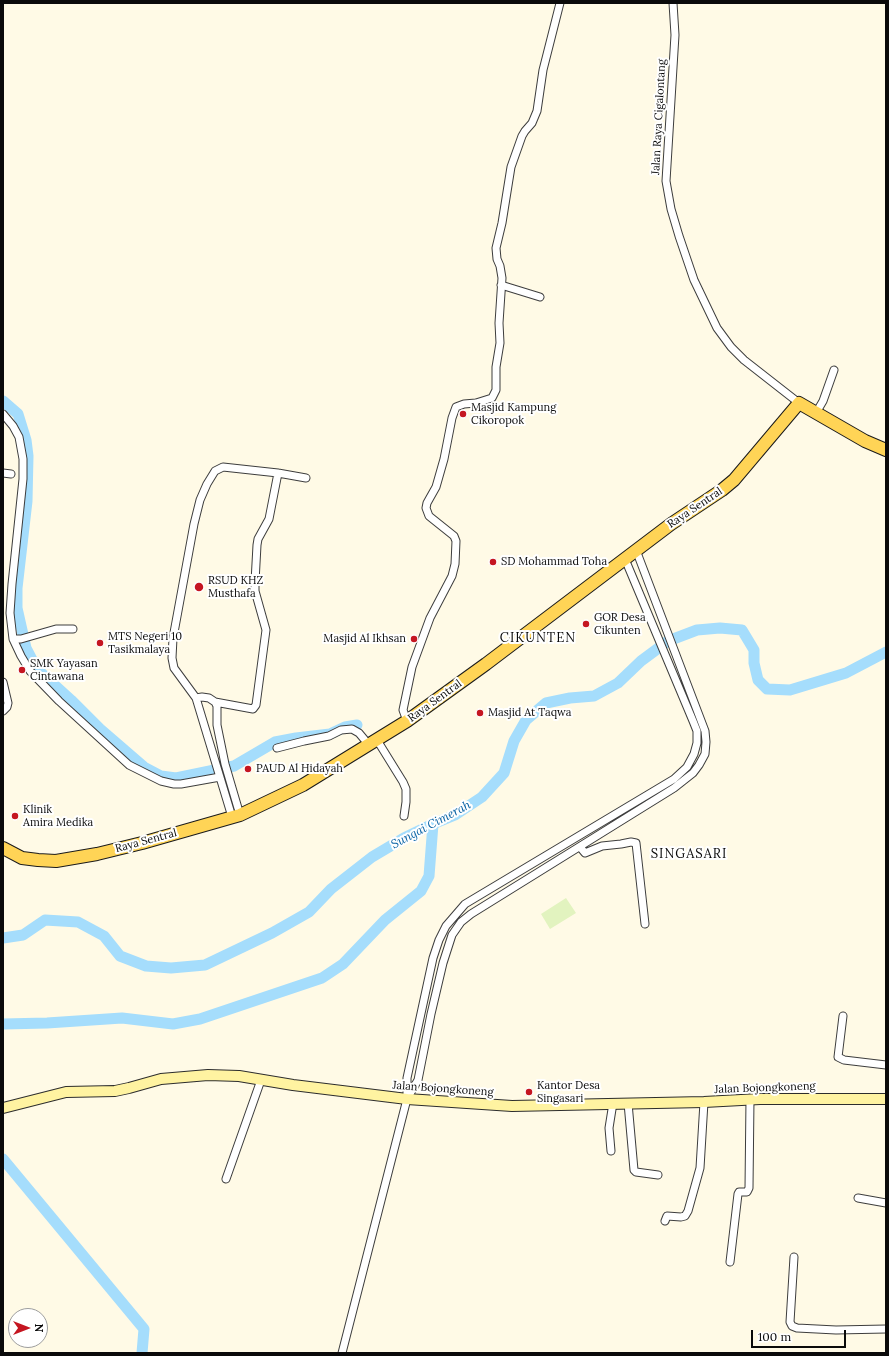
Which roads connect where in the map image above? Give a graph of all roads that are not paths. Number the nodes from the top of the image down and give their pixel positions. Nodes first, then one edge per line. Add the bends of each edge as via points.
1 (560, 3) edge
2 (674, 3) edge
3 (501, 285) junction
4 (540, 297) dead end
5 (834, 370) dead end
6 (799, 403) junction
7 (816, 413) junction
8 (3, 414) edge
9 (886, 450) edge
10 (278, 473) junction
11 (306, 478) dead end
12 (636, 550) junction
13 (625, 559) junction
14 (73, 629) dead end
15 (13, 638) junction
16 (672, 645) junction
17 (664, 649) junction
18 (3, 682) edge
19 (196, 698) junction
20 (215, 702) junction
21 (3, 711) edge
22 (407, 721) junction
23 (217, 725) junction
24 (204, 728) junction
25 (373, 743) junction
26 (277, 748) dead end
27 (218, 772) junction
28 (641, 799) junction
29 (645, 806) junction
30 (236, 816) junction
31 (404, 816) dead end
32 (580, 847) junction
33 (3, 848) edge
34 (548, 854) junction
35 (553, 863) junction
36 (645, 924) dead end
37 (421, 1012) junction
38 (431, 1014) junction
39 (843, 1016) dead end
40 (886, 1065) edge
41 (261, 1080) junction
42 (407, 1099) junction
43 (750, 1099) junction
44 (886, 1099) edge
45 (704, 1102) junction
46 (613, 1103) junction
47 (628, 1103) junction
48 (3, 1108) edge
49 (611, 1151) dead end
50 (658, 1175) dead end
51 (226, 1179) dead end
52 (858, 1198) dead end
53 (886, 1203) edge
54 (666, 1221) dead end
55 (794, 1257) dead end
56 (730, 1262) dead end
57 (886, 1330) edge
58 (342, 1353) edge

1 - 3 street via 543,70 537,111 518,146 509,175 496,248 502,272
2 - 6 street, Jalan Raya Cigalontang via 675,35 666,176 678,236 694,280 717,328 744,360
3 - 4 street
3 - 22 street via 496,390 492,398 456,407 436,487 427,503 429,516 454,536 455,564 452,576 430,618 412,666 403,710
5 - 7 street
6 - 7 main road
6 - 12 main road, Raya Sentral via 734,480
7 - 9 main road
8 - 15 street via 19,437 23,459 10,613
10 - 11 street
10 - 19 street via 223,467 215,471 200,500 174,630 172,658 174,668
10 - 20 street via 269,519 257,544 255,582 266,630 256,705 253,709
12 - 13 main road, Raya Sentral
12 - 16 street
13 - 17 street
13 - 22 main road, Raya Sentral
14 - 15 street via 56,629 25,638
15 - 27 street via 30,671 129,765 161,781 174,784
16 - 17 street
16 - 29 street via 705,730 705,754 693,773
17 - 28 street via 697,731 696,742 694,754 687,767 674,779
18 - 21 street via 8,703
19 - 20 street via 209,698
19 - 24 street
20 - 23 street
22 - 25 main road, Raya Sentral
23 - 24 street
23 - 30 street
24 - 27 street
25 - 26 street via 352,729
25 - 30 main road, Raya Sentral via 303,785
25 - 31 street via 406,789
27 - 30 street
28 - 29 street
28 - 34 street
29 - 32 street
30 - 33 main road, Raya Sentral via 142,843 73,859 27,859
32 - 35 street
32 - 36 street via 585,853 602,846 636,843
34 - 35 street
34 - 37 street via 465,904 446,926 433,958
35 - 38 street via 461,922 452,934
37 - 38 street
37 - 42 street via 407,1078
38 - 42 street via 418,1080
39 - 40 street via 838,1057
41 - 42 main road, Jalan Bojongkoneng
41 - 48 main road, Jalan Bojongkoneng via 228,1075 176,1077 115,1090 66,1092
41 - 51 street
42 - 46 main road, Jalan Bojongkoneng via 512,1106
42 - 58 street
43 - 44 main road, Jalan Bojongkoneng
43 - 45 main road, Jalan Bojongkoneng
43 - 56 street via 749,1188 747,1192 738,1194
45 - 47 main road, Jalan Bojongkoneng
45 - 54 street via 700,1168 688,1211 685,1216 667,1216
46 - 47 main road, Jalan Bojongkoneng
46 - 49 street
47 - 50 street via 634,1170
52 - 53 street
55 - 57 street via 790,1322 792,1326

